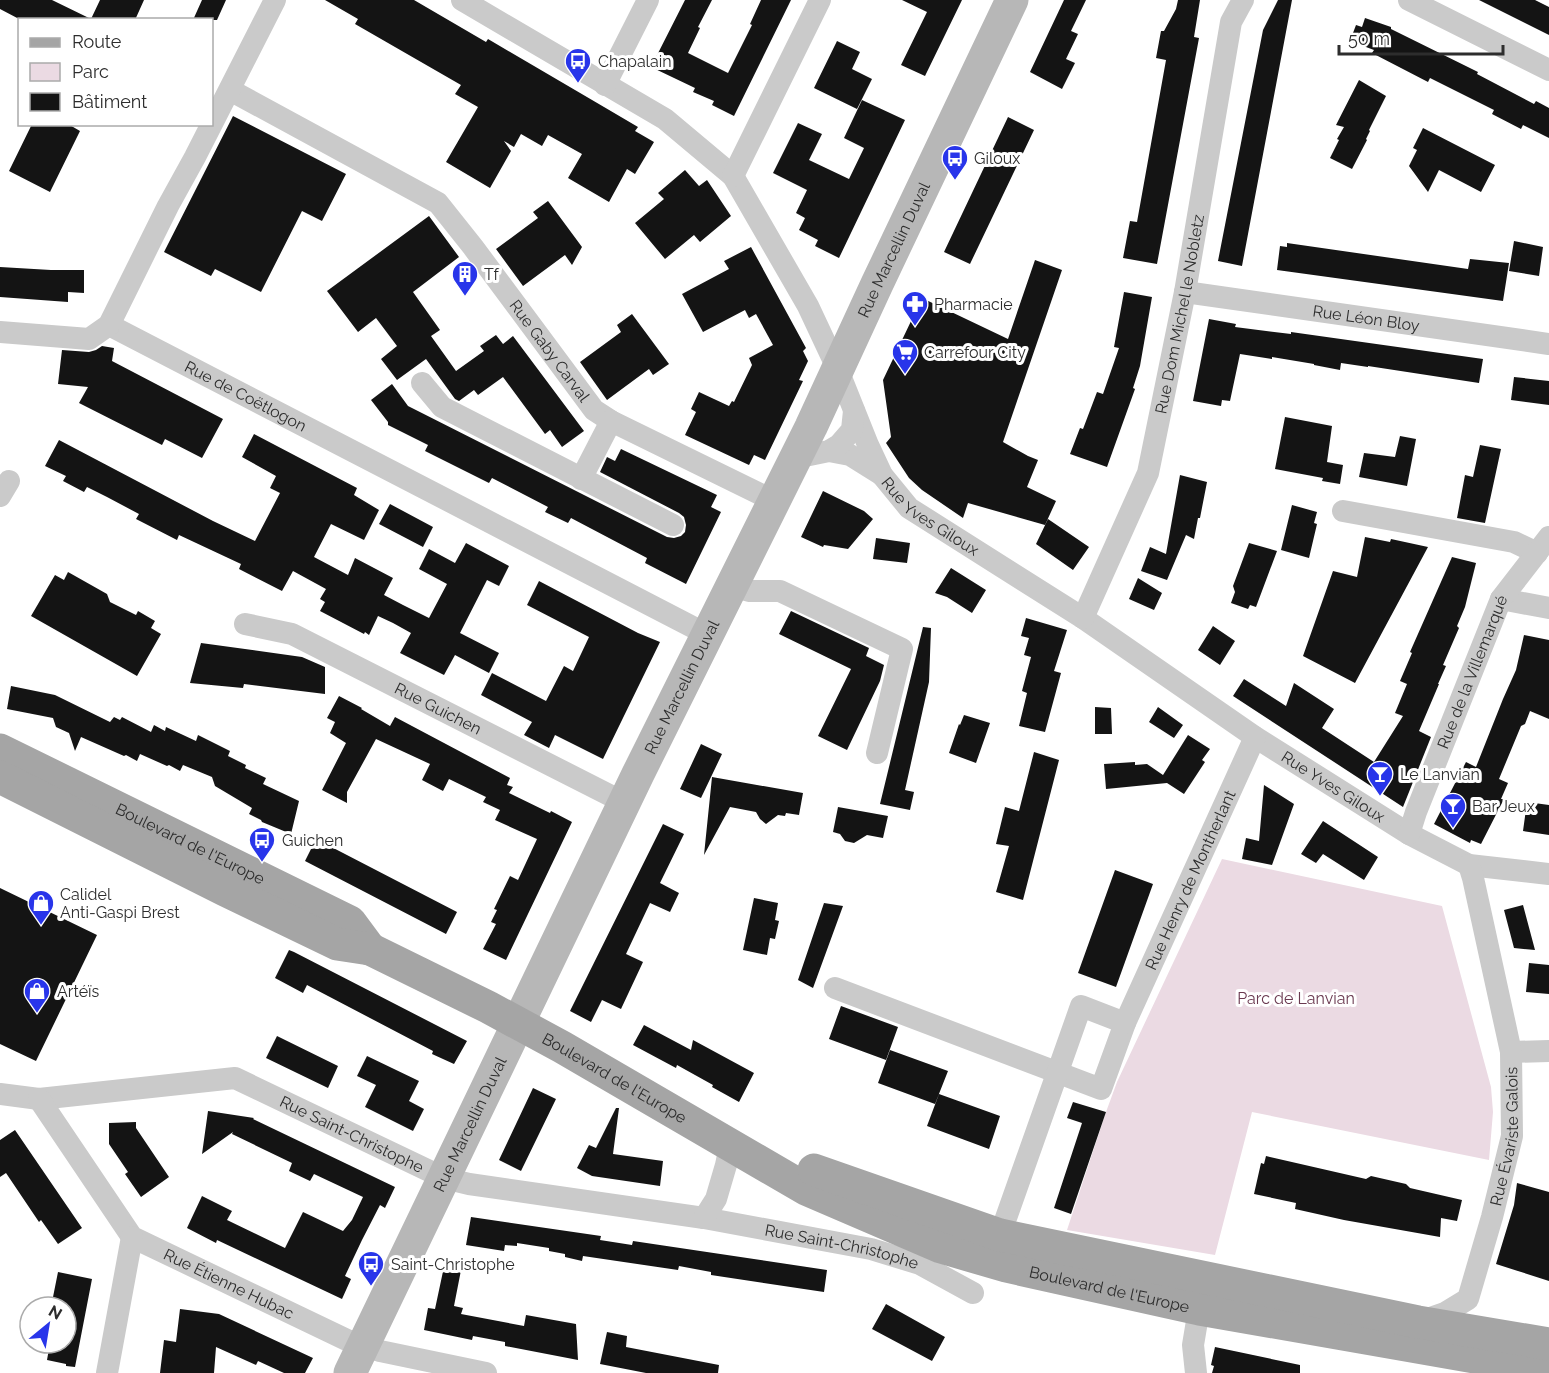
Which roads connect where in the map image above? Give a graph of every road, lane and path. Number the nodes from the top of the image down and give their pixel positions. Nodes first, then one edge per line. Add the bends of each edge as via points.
1 (275, 0) edge
2 (462, 0) edge
3 (648, 0) edge
4 (820, 0) edge
5 (1012, 0) edge
6 (1243, 0) edge
7 (1409, 0) edge
8 (1549, 70) edge
9 (605, 85) junction
10 (230, 90) junction
11 (213, 123) edge
12 (211, 126) edge
13 (733, 176) junction
14 (1185, 292) junction
15 (109, 325) junction
16 (0, 332) edge
17 (1549, 344) edge
18 (838, 370) junction
19 (422, 383) dead end
20 (854, 411) junction
21 (611, 422) junction
22 (829, 451) junction
23 (795, 458) junction
24 (882, 475) junction
25 (581, 479) junction
26 (774, 501) junction
27 (1343, 511) dead end
28 (674, 525) dead end
29 (1543, 545) edge
30 (731, 586) junction
31 (1501, 599) junction
32 (1549, 608) edge
33 (1083, 618) junction
34 (245, 624) dead end
35 (708, 634) junction
36 (1255, 737) junction
37 (0, 750) edge
38 (877, 753) dead end
39 (0, 777) edge
40 (625, 803) junction
41 (1409, 834) junction
42 (1469, 865) junction
43 (1549, 874) edge
44 (370, 949) junction
45 (834, 988) dead end
46 (518, 1023) junction
47 (1125, 1023) junction
48 (1549, 1051) edge
49 (1511, 1052) junction
50 (1058, 1073) junction
51 (0, 1094) edge
52 (39, 1099) junction
53 (698, 1126) junction
54 (730, 1146) junction
55 (444, 1178) junction
56 (704, 1218) junction
57 (1000, 1235) junction
58 (132, 1237) junction
59 (973, 1293) dead end
60 (1468, 1299) junction
61 (1199, 1309) junction
62 (1418, 1323) junction
63 (1549, 1344) edge
64 (1491, 1356) edge
65 (357, 1359) edge
66 (1549, 1370) edge
67 (107, 1373) edge
68 (486, 1373) edge
69 (1196, 1373) edge

1 - 10 street
2 - 9 street, Rue Yves Giloux
3 - 9 street
4 - 13 street
5 - 18 main road, Rue Marcellin Duval
6 - 14 street, Rue Dom Michel le Nobletz via 1231,22
7 - 8 street
9 - 13 street, Rue Yves Giloux via 664,119
10 - 11 street
10 - 21 street, Rue Gaby Carval via 438,203 594,410
12 - 15 street
13 - 18 street, Rue Yves Giloux via 808,306
14 - 17 street, Rue Léon Bloy
14 - 33 street, Rue Dom Michel le Nobletz via 1148,473
15 - 16 street via 89,339
15 - 35 street, Rue de Coëtlogon
18 - 20 street, Rue Yves Giloux
18 - 23 main road, Rue Marcellin Duval
19 - 25 street via 442,407
20 - 22 street via 852,430
20 - 24 street, Rue Yves Giloux
21 - 25 street
21 - 26 street, Rue Gaby Carval
22 - 23 street
22 - 24 street via 850,455
23 - 26 main road, Rue Marcellin Duval
24 - 33 street, Rue Yves Giloux via 909,508
25 - 28 street
26 - 30 main road, Rue Marcellin Duval
27 - 29 street, Rue de la Villemarqué
29 - 31 street, Rue de la Villemarqué
30 - 35 main road, Rue Marcellin Duval
30 - 38 street via 750,591 780,591 902,649
31 - 32 street
31 - 41 street, Rue de la Villemarqué
33 - 36 street, Rue Yves Giloux
34 - 40 street, Rue Guichen via 292,634
35 - 40 main road, Rue Marcellin Duval
36 - 41 street, Rue Yves Giloux
36 - 47 street, Rue Henry de Montherlant
37 - 44 main road, Boulevard de l'Europe via 350,922
39 - 44 main road, Boulevard de l'Europe via 337,944
40 - 46 main road, Rue Marcellin Duval
41 - 42 street, Rue Yves Giloux
42 - 43 street, Rue Yves Giloux
42 - 49 street, Rue Évariste Galois
44 - 46 main road, Boulevard de l'Europe
45 - 50 street, Rue Henry de Montherlant
46 - 53 main road, Boulevard de l'Europe
46 - 55 main road, Rue Marcellin Duval
47 - 50 street, Rue Henry de Montherlant via 1101,1089
47 - 50 street via 1081,1006
48 - 49 street
49 - 60 street, Rue Évariste Galois via 1512,1136
50 - 57 street
51 - 52 street, Rue Saint-Christophe
52 - 55 street, Rue Saint-Christophe via 235,1078
52 - 58 street
53 - 54 main road, Boulevard de l'Europe
53 - 57 main road, Boulevard de l'Europe
54 - 56 street via 716,1200
54 - 61 main road, Boulevard de l'Europe via 806,1189 941,1247 1006,1266
55 - 56 street, Rue Saint-Christophe
55 - 65 main road, Rue Marcellin Duval
56 - 59 street, Rue Saint-Christophe via 871,1249 920,1264
57 - 62 main road, Boulevard de l'Europe
58 - 65 street, Rue Étienne Hubac via 343,1338
58 - 67 street
60 - 62 street
60 - 64 street via 1481,1318
61 - 64 main road, Boulevard de l'Europe
61 - 69 street via 1192,1345
62 - 64 main road, Boulevard de l'Europe
63 - 64 main road, Boulevard de l'Europe
64 - 66 main road, Boulevard de l'Europe
65 - 68 street, Rue Étienne Hubac via 380,1351

